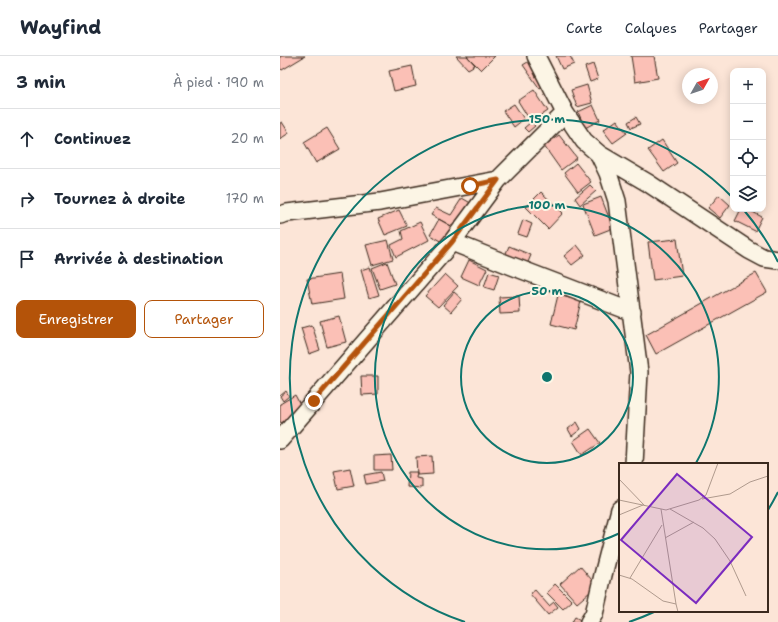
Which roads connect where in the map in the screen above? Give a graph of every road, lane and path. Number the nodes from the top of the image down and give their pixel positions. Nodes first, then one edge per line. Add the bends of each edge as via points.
1 (536, 56) edge
2 (565, 113) junction
3 (599, 154) junction
4 (498, 180) junction
5 (280, 215) edge
6 (452, 242) junction
7 (771, 259) edge
8 (778, 272) edge
9 (632, 312) junction
10 (280, 440) edge
11 (634, 463) edge
12 (619, 513) edge
13 (589, 622) edge

1 - 2 street
2 - 3 street via 584,141
2 - 4 street
3 - 7 street via 749,250
3 - 9 street via 617,201
4 - 5 street via 380,202
4 - 6 street
6 - 9 street
6 - 10 street
7 - 8 street
9 - 11 street via 639,372
12 - 13 street via 594,614

